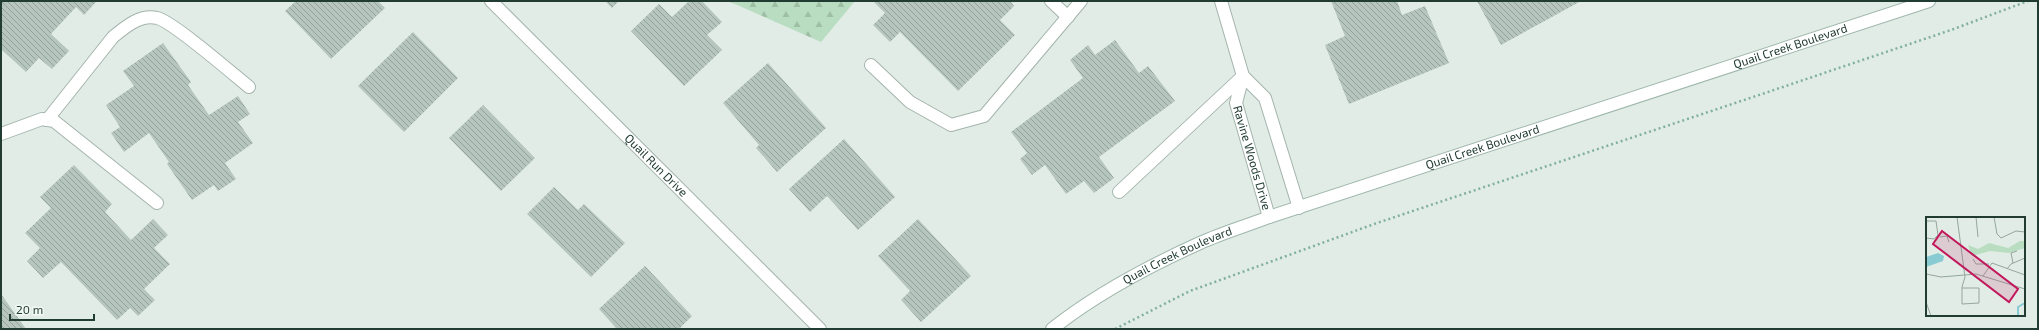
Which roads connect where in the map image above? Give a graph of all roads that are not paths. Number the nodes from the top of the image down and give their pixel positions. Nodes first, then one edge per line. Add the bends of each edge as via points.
1 (491, 1) edge
2 (1051, 1) edge
3 (1082, 1) edge
4 (1221, 1) edge
5 (1929, 1) edge
6 (1068, 16) junction
7 (871, 65) dead end
8 (1243, 76) junction
9 (248, 87) dead end
10 (47, 120) junction
11 (1, 134) edge
12 (1119, 192) dead end
13 (157, 203) dead end
14 (1299, 208) junction
15 (1269, 218) junction
16 (820, 329) edge
17 (1052, 329) edge

1 - 16 street, Quail Run Drive
2 - 6 street
3 - 6 street
4 - 8 street, Ravine Woods Drive
5 - 14 street, Quail Creek Boulevard
6 - 7 street via 984,116 951,124 910,102
8 - 12 street
8 - 14 street, Ravine Woods Drive via 1265,98
8 - 15 street, Ravine Woods Drive via 1236,104
9 - 10 street via 175,28 158,18 142,18 126,26 113,37
10 - 11 street via 42,119
10 - 13 street via 54,121
14 - 15 street, Quail Creek Boulevard
15 - 17 street, Quail Creek Boulevard via 1201,243 1125,281 1072,313

